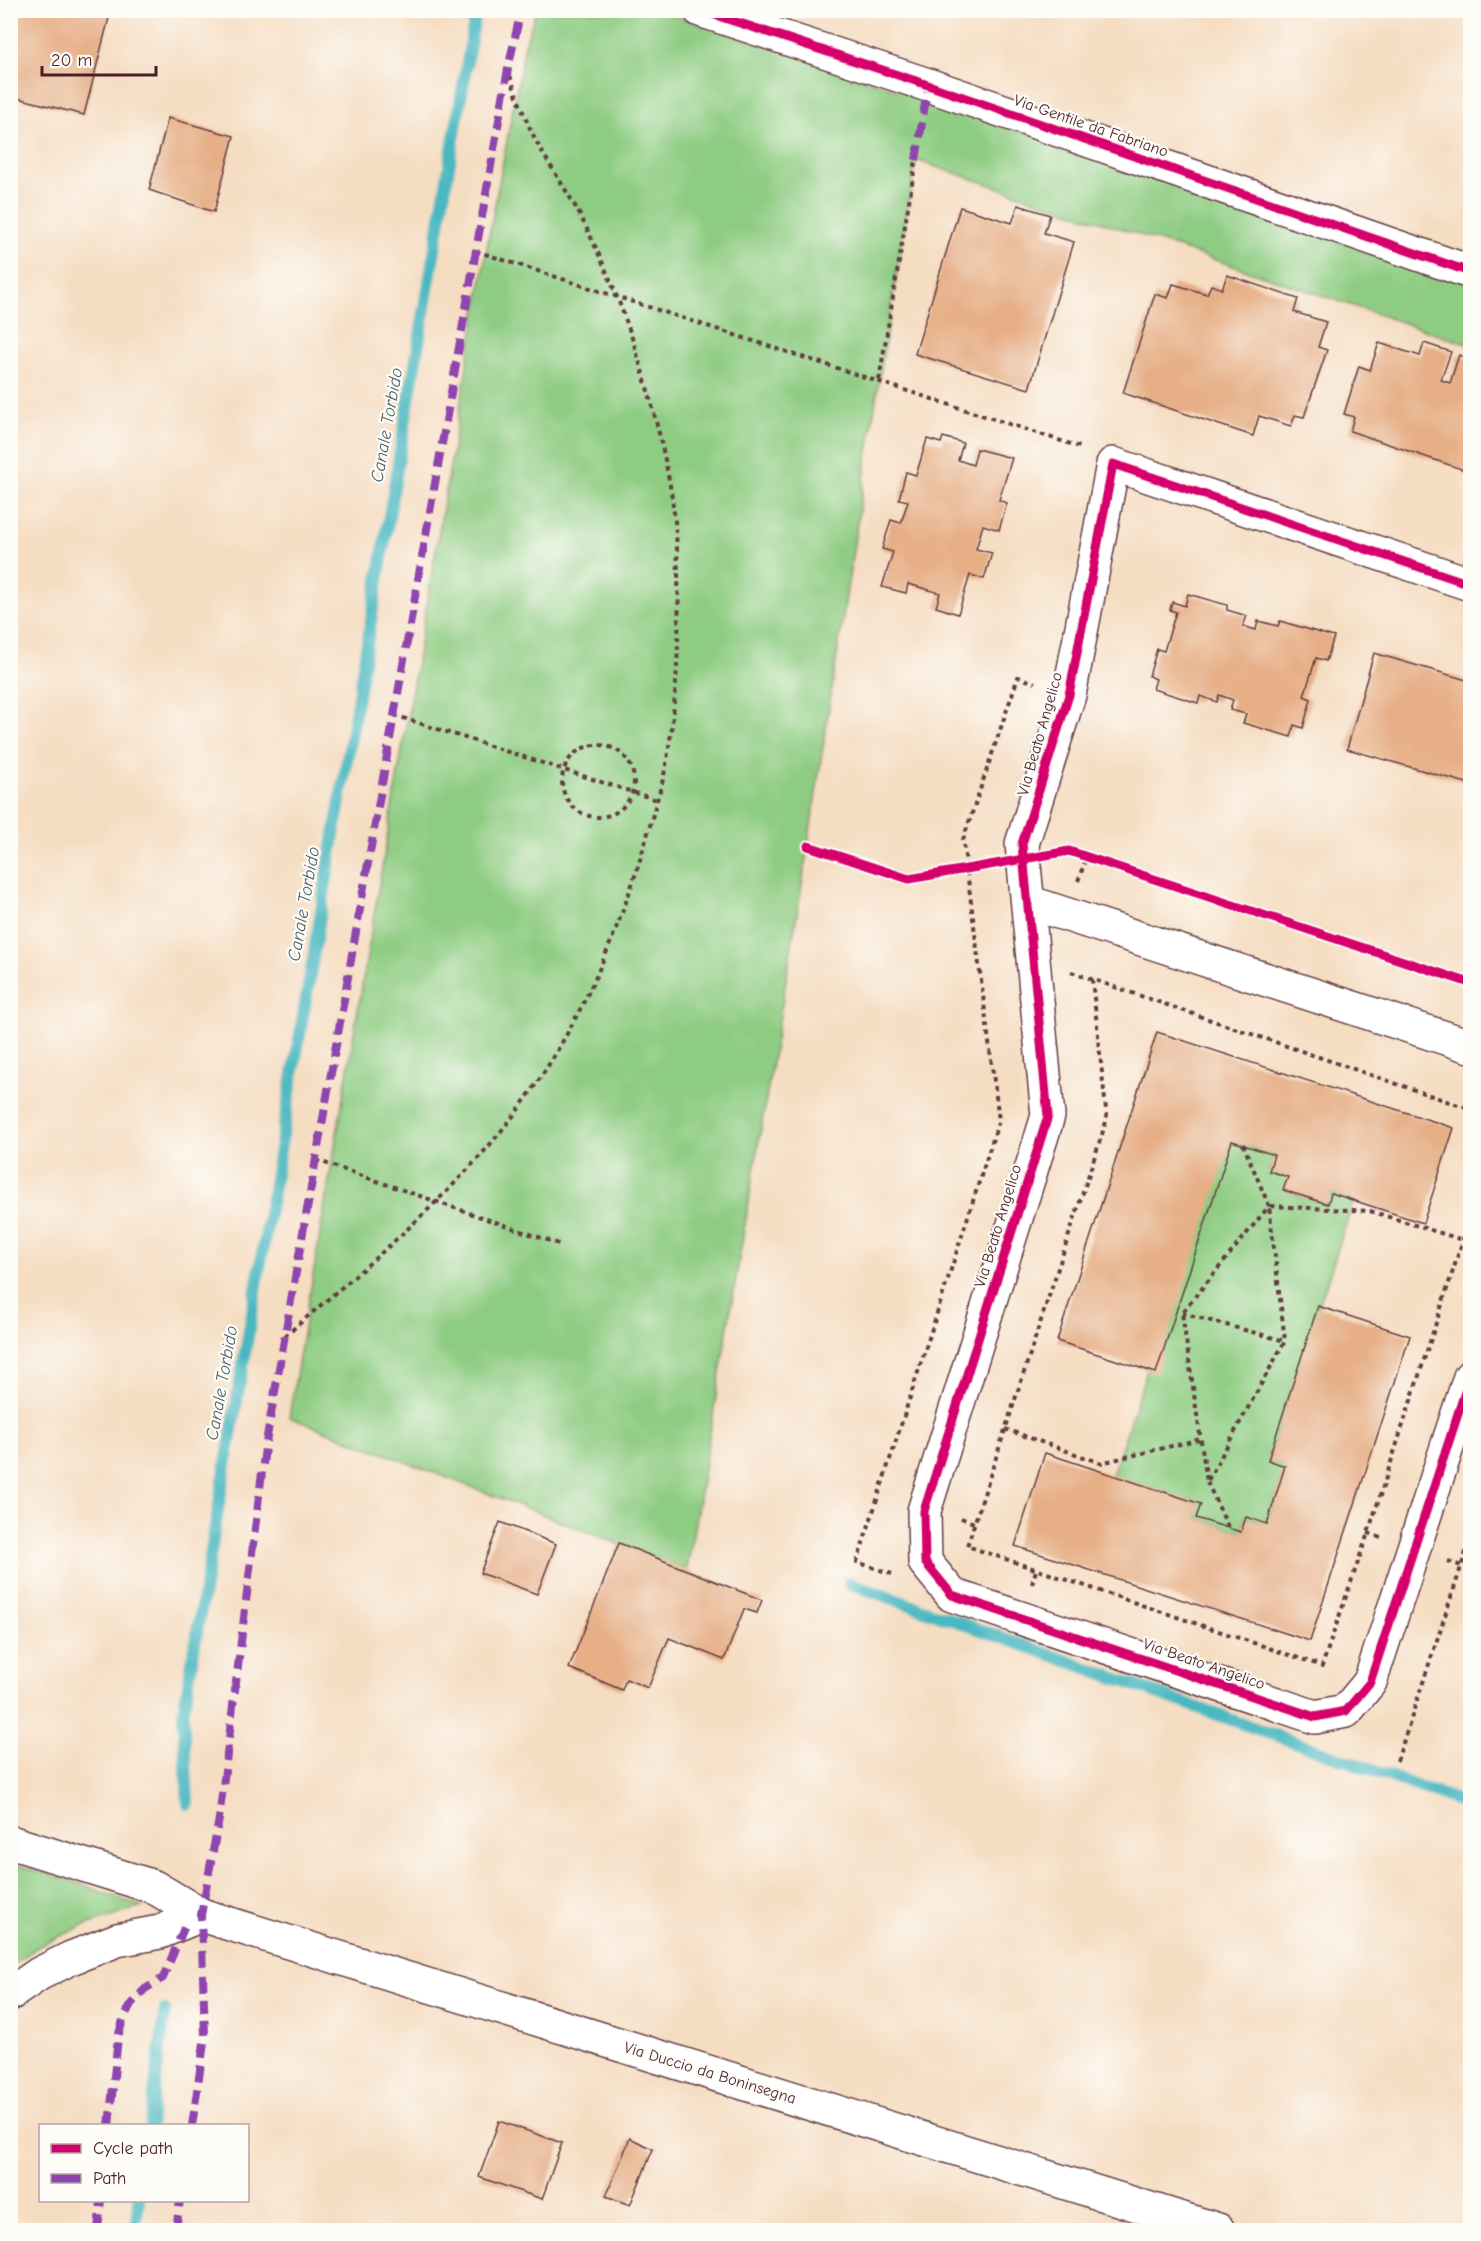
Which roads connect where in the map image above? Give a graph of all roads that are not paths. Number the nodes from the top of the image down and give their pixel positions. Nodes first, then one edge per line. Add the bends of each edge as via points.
1 (700, 10) edge
2 (1470, 272) edge
3 (1470, 584) edge
4 (1028, 902) junction
5 (1470, 1047) edge
6 (1470, 1377) edge
7 (10, 1842) edge
8 (201, 1915) junction
9 (10, 1994) edge
10 (1218, 2230) edge

1 - 2 street, Via Gentile da Fabriano
3 - 4 street, Via Beato Angelico via 1113,464 1070,695 1022,844
4 - 5 street
4 - 6 street, Via Beato Angelico via 1048,1116 924,1511 925,1562 952,1595 1315,1717 1346,1712 1370,1682
7 - 8 street, Via Duccio da Boninsegna via 154,1887
8 - 9 street via 160,1932 117,1940 70,1958
8 - 10 street, Via Duccio da Boninsegna

